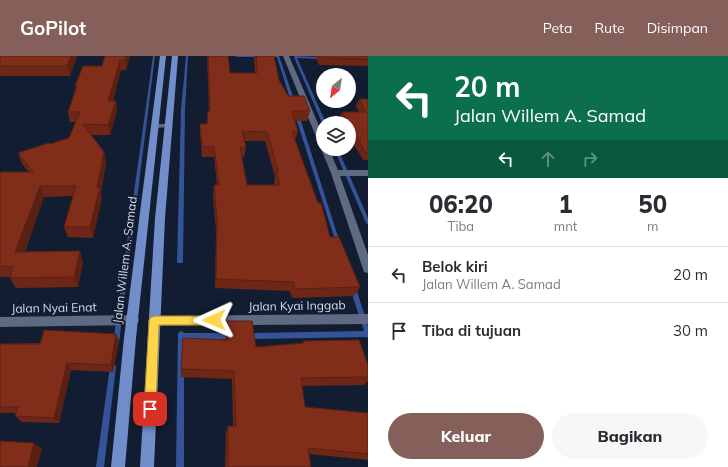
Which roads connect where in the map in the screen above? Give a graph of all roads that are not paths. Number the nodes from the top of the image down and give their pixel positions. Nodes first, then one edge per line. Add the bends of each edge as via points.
1 (162, 56) edge
2 (175, 56) edge
3 (286, 56) edge
4 (155, 126) junction
5 (169, 126) junction
6 (316, 127) edge
7 (328, 156) edge
8 (335, 173) junction
9 (368, 173) edge
10 (368, 269) edge
11 (368, 319) edge
12 (133, 320) junction
13 (154, 321) junction
14 (0, 322) edge
15 (118, 467) edge
16 (147, 467) edge

1 - 4 main road, Jalan Willem A. Samad
2 - 5 main road
3 - 6 street
4 - 5 street
4 - 12 main road, Jalan Willem A. Samad
5 - 13 main road
7 - 8 street
8 - 9 street
8 - 10 street
11 - 13 street, Jalan Kyai Inggab
12 - 14 street, Jalan Nyai Enat
12 - 15 main road, Jalan Willem A. Samad
13 - 16 main road

